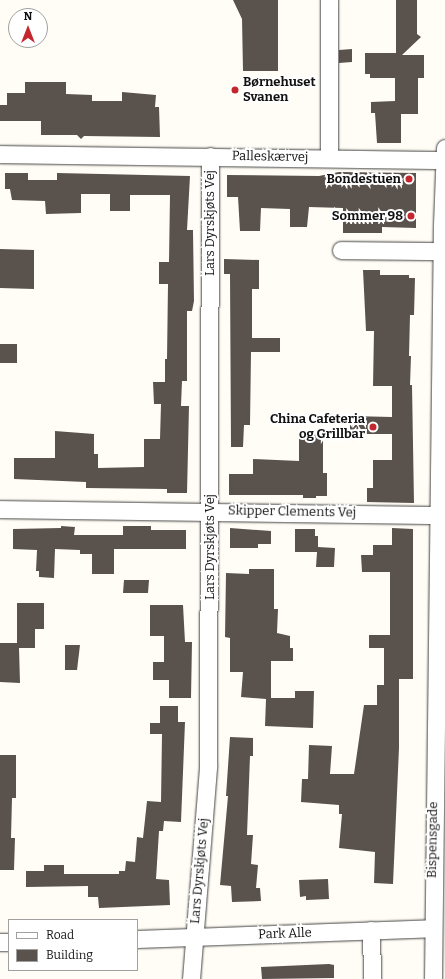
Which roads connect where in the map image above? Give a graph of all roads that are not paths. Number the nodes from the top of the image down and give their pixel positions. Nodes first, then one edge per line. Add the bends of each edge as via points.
1 (329, 0) edge
2 (0, 154) edge
3 (444, 154) edge
4 (210, 156) junction
5 (329, 158) junction
6 (443, 218) edge
7 (340, 250) dead end
8 (441, 251) junction
9 (442, 440) edge
10 (0, 509) edge
11 (210, 511) junction
12 (439, 515) junction
13 (439, 858) edge
14 (432, 928) junction
15 (371, 930) junction
16 (194, 938) junction
17 (138, 939) edge
18 (191, 979) edge
19 (372, 979) edge
20 (433, 979) edge

1 - 5 street
2 - 4 street, Palleskærvej
3 - 5 street, Palleskærvej
3 - 6 street, Bispensgade
4 - 5 street, Palleskærvej
4 - 11 street, Lars Dyrskjøts Vej
6 - 8 street, Bispensgade
7 - 8 street
8 - 9 street, Bispensgade
9 - 12 street, Bispensgade
10 - 11 street, Skipper Clements Vej
11 - 12 street, Skipper Clements Vej
11 - 16 street, Lars Dyrskjøts Vej via 208,766
12 - 13 street, Bispensgade
13 - 14 street, Bispensgade
14 - 15 street, Park Alle
14 - 20 street, Bispensgade
15 - 16 street, Park Alle
15 - 19 street
16 - 17 street, Park Alle
16 - 18 street, Lars Dyrskjøts Vej

